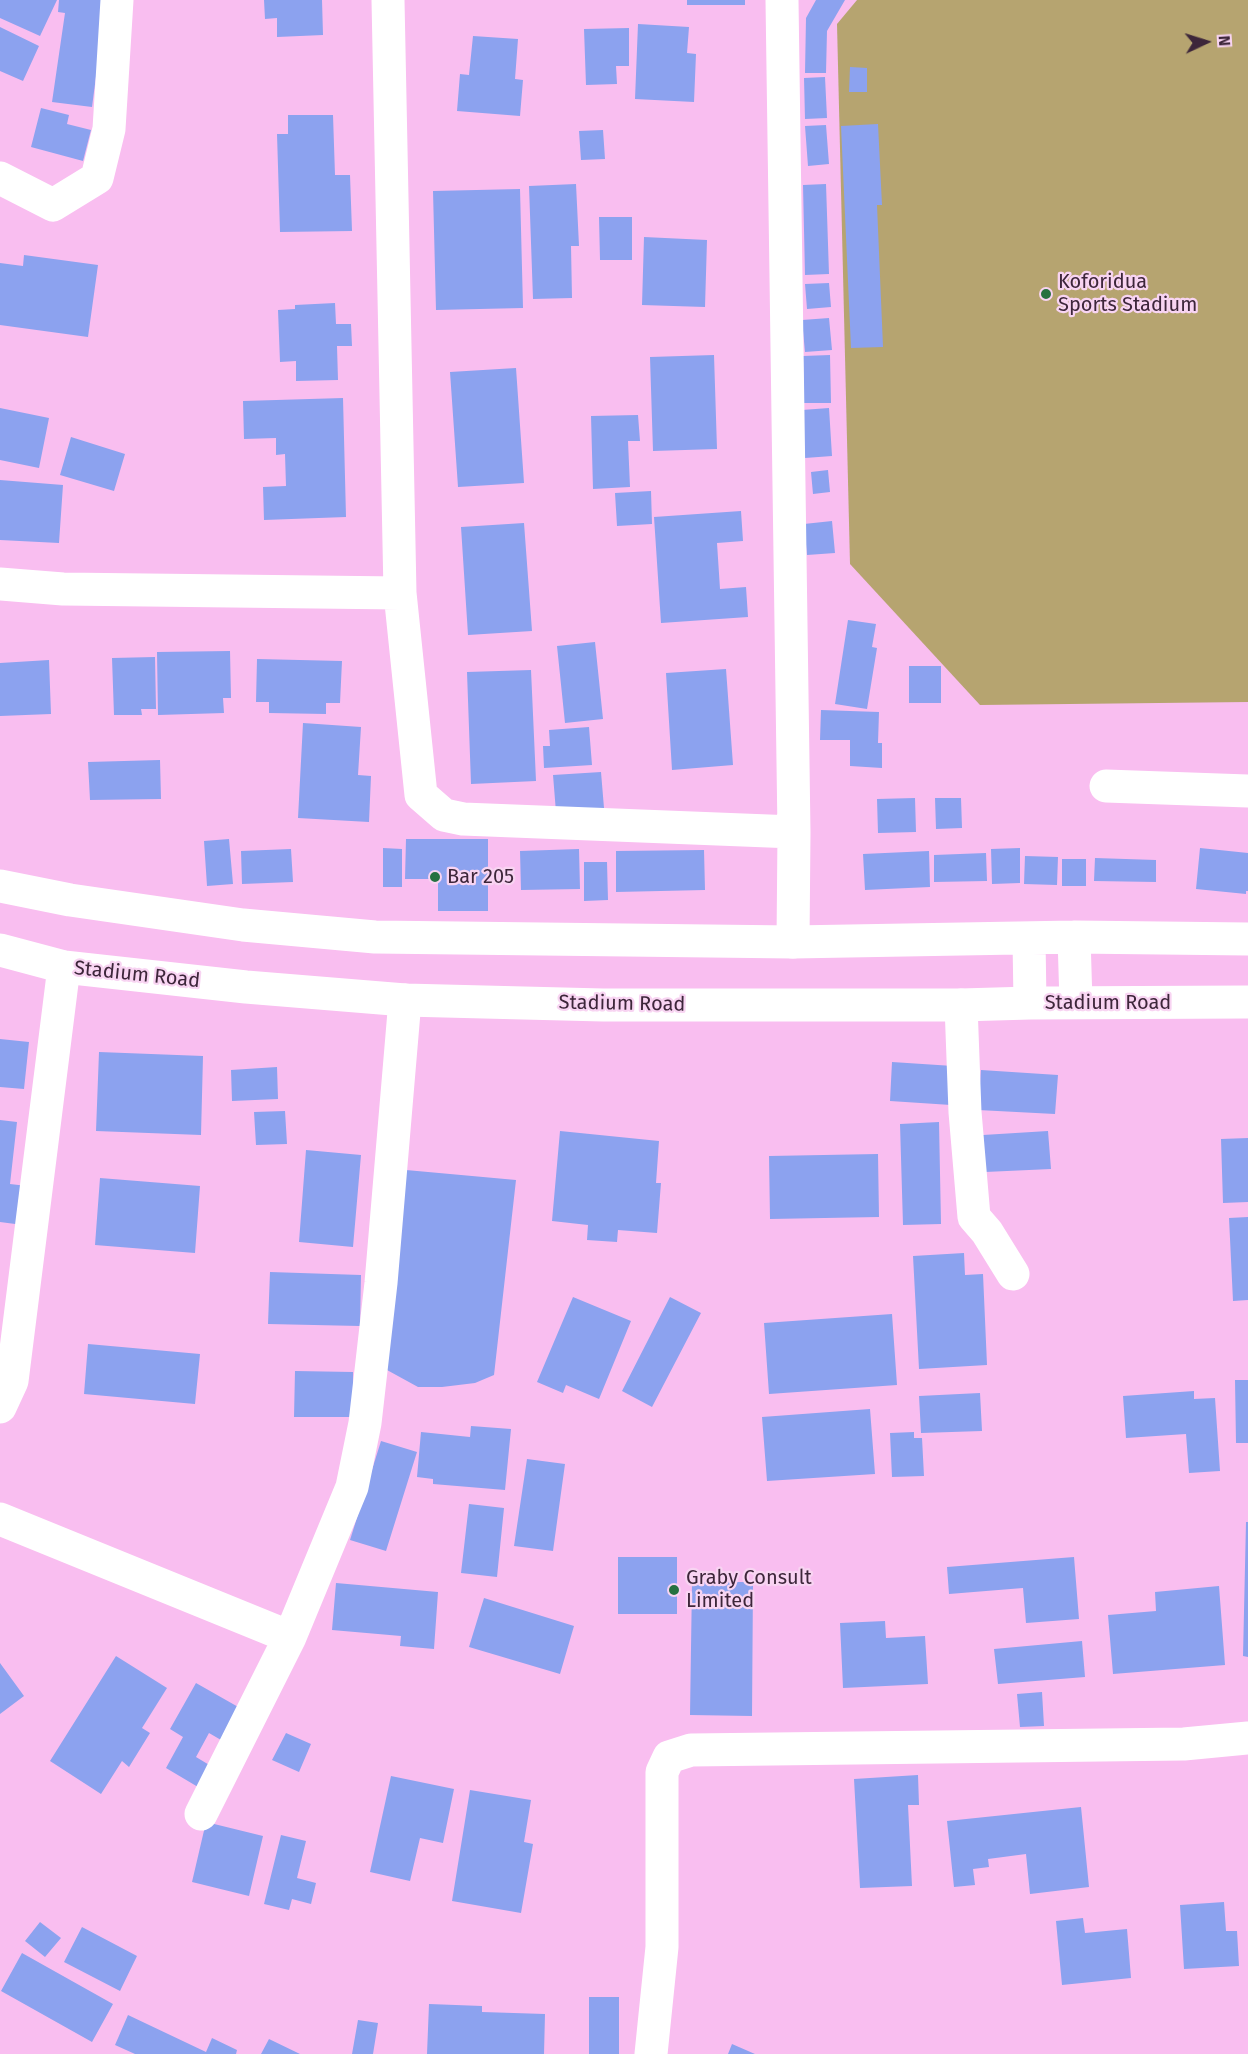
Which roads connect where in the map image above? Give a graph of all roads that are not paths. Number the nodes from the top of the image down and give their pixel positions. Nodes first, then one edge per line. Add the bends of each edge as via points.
1 (117, 0) edge
2 (388, 0) edge
3 (782, 0) edge
4 (0, 178) edge
5 (0, 584) edge
6 (400, 593) junction
7 (1106, 786) dead end
8 (1248, 791) edge
9 (794, 832) junction
10 (0, 886) edge
11 (1074, 938) junction
12 (1029, 939) junction
13 (1248, 939) edge
14 (793, 942) junction
15 (0, 950) edge
16 (64, 967) junction
17 (405, 1000) junction
18 (1248, 1002) edge
19 (1030, 1003) junction
20 (1076, 1003) junction
21 (961, 1005) junction
22 (1013, 1274) dead end
23 (0, 1407) edge
24 (0, 1519) edge
25 (290, 1637) junction
26 (1248, 1738) edge
27 (201, 1814) dead end
28 (651, 2054) edge

1 - 4 street via 109,129 97,178 53,205
2 - 6 street
3 - 9 street
5 - 6 street via 63,589
6 - 9 street via 421,795 444,815
7 - 8 street
9 - 14 street
10 - 14 street via 243,925 375,937
11 - 12 street
11 - 13 street
11 - 20 street
12 - 14 street
12 - 19 street
15 - 16 street, Stadium Road
16 - 17 street, Stadium Road
16 - 23 street via 12,1381
17 - 21 street, Stadium Road via 603,1005
17 - 25 street via 365,1424 352,1487
18 - 20 street, Stadium Road
19 - 20 street, Stadium Road
19 - 21 street, Stadium Road
21 - 22 street via 974,1217
24 - 25 street
25 - 27 street
26 - 28 street via 1184,1744 691,1750 669,1757 662,1772 662,1947

